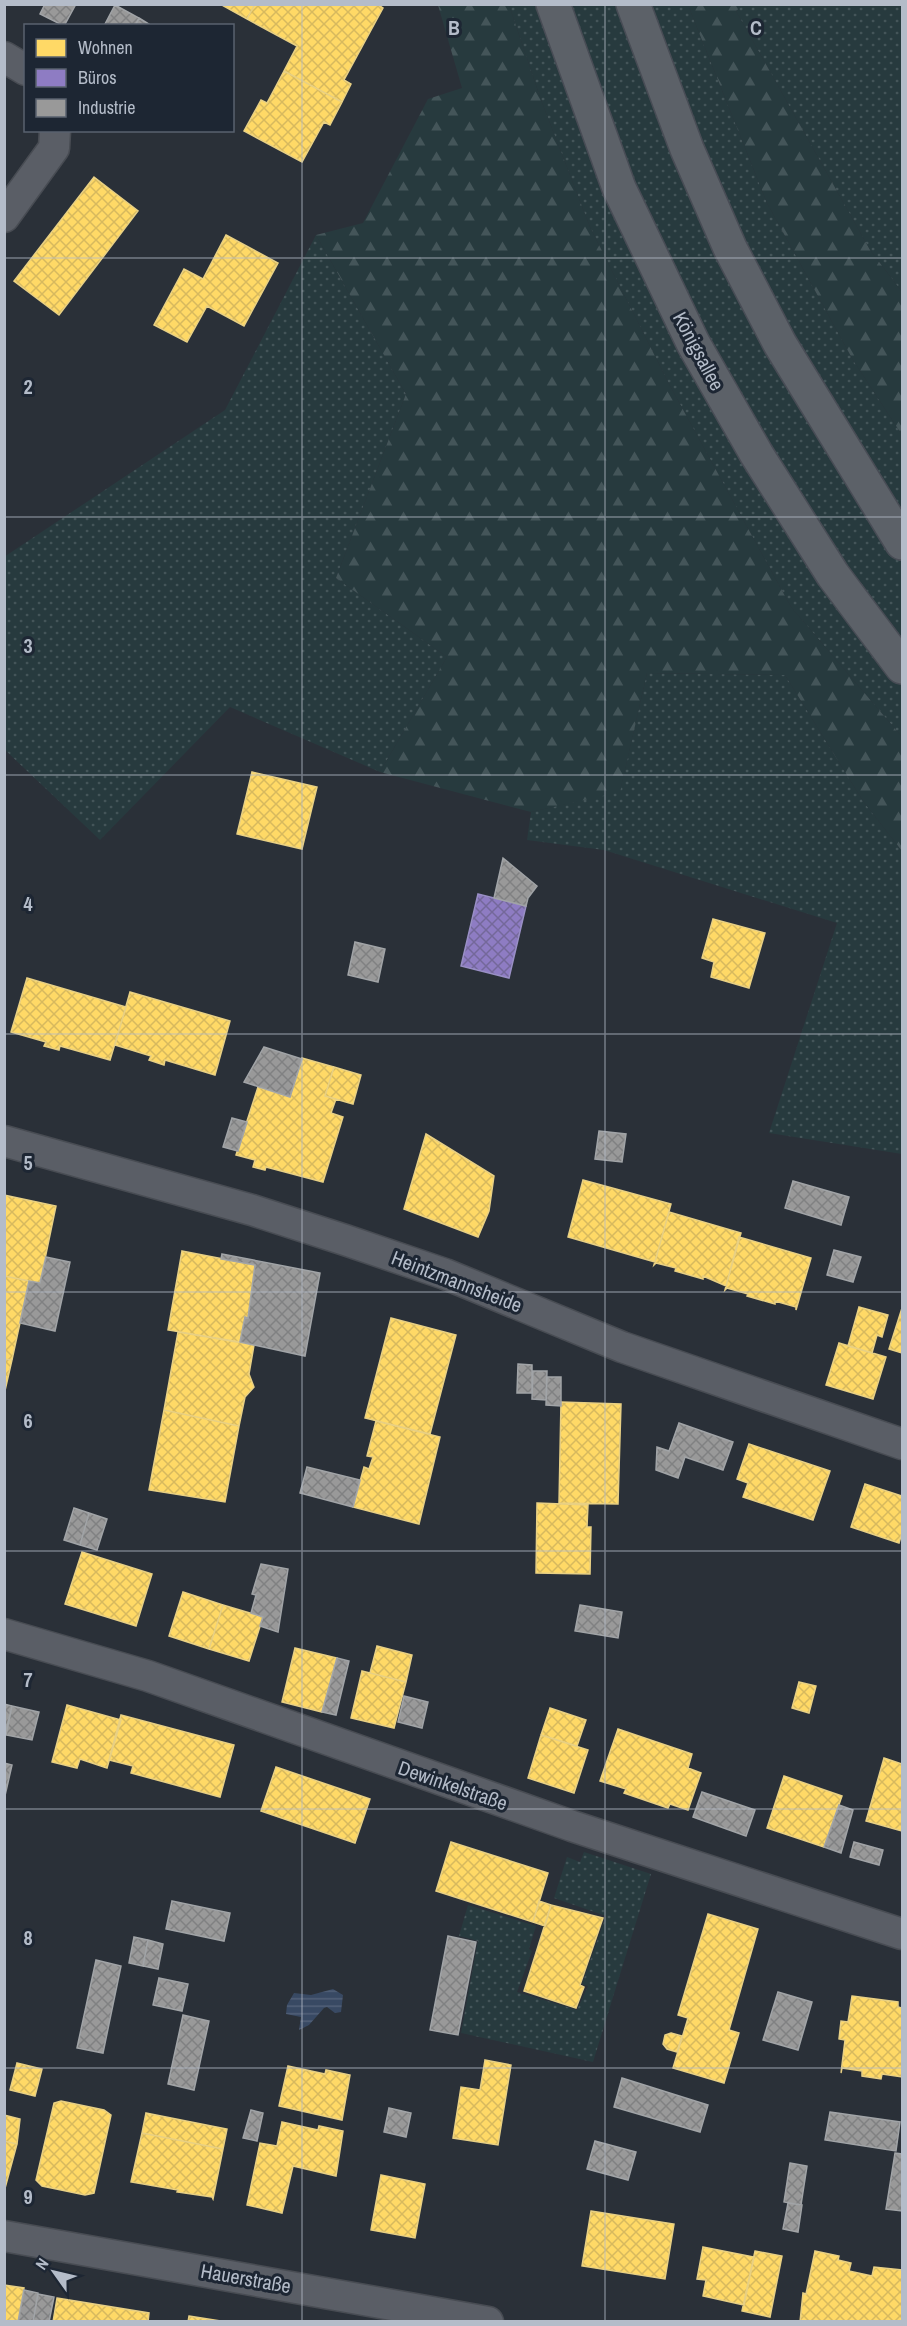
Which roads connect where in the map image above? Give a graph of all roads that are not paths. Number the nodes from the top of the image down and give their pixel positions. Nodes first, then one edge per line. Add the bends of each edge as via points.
1 (553, 4) edge
2 (633, 4) edge
3 (4, 57) edge
4 (24, 69) edge
5 (55, 132) edge
6 (4, 217) edge
7 (903, 543) edge
8 (903, 667) edge
9 (4, 1141) edge
10 (903, 1444) edge
11 (4, 1634) edge
12 (903, 1934) edge
13 (4, 2236) edge
14 (488, 2322) edge

1 - 8 main road, Königsallee via 619,188 693,343 756,455 833,575
2 - 7 main road via 687,149 730,248 780,344
3 - 4 street
5 - 6 street via 54,148
9 - 10 street, Heintzmannsheide via 345,1240 445,1274 622,1347
11 - 12 street, Dewinkelstraße via 148,1676 572,1826
13 - 14 street, Hauerstraße

